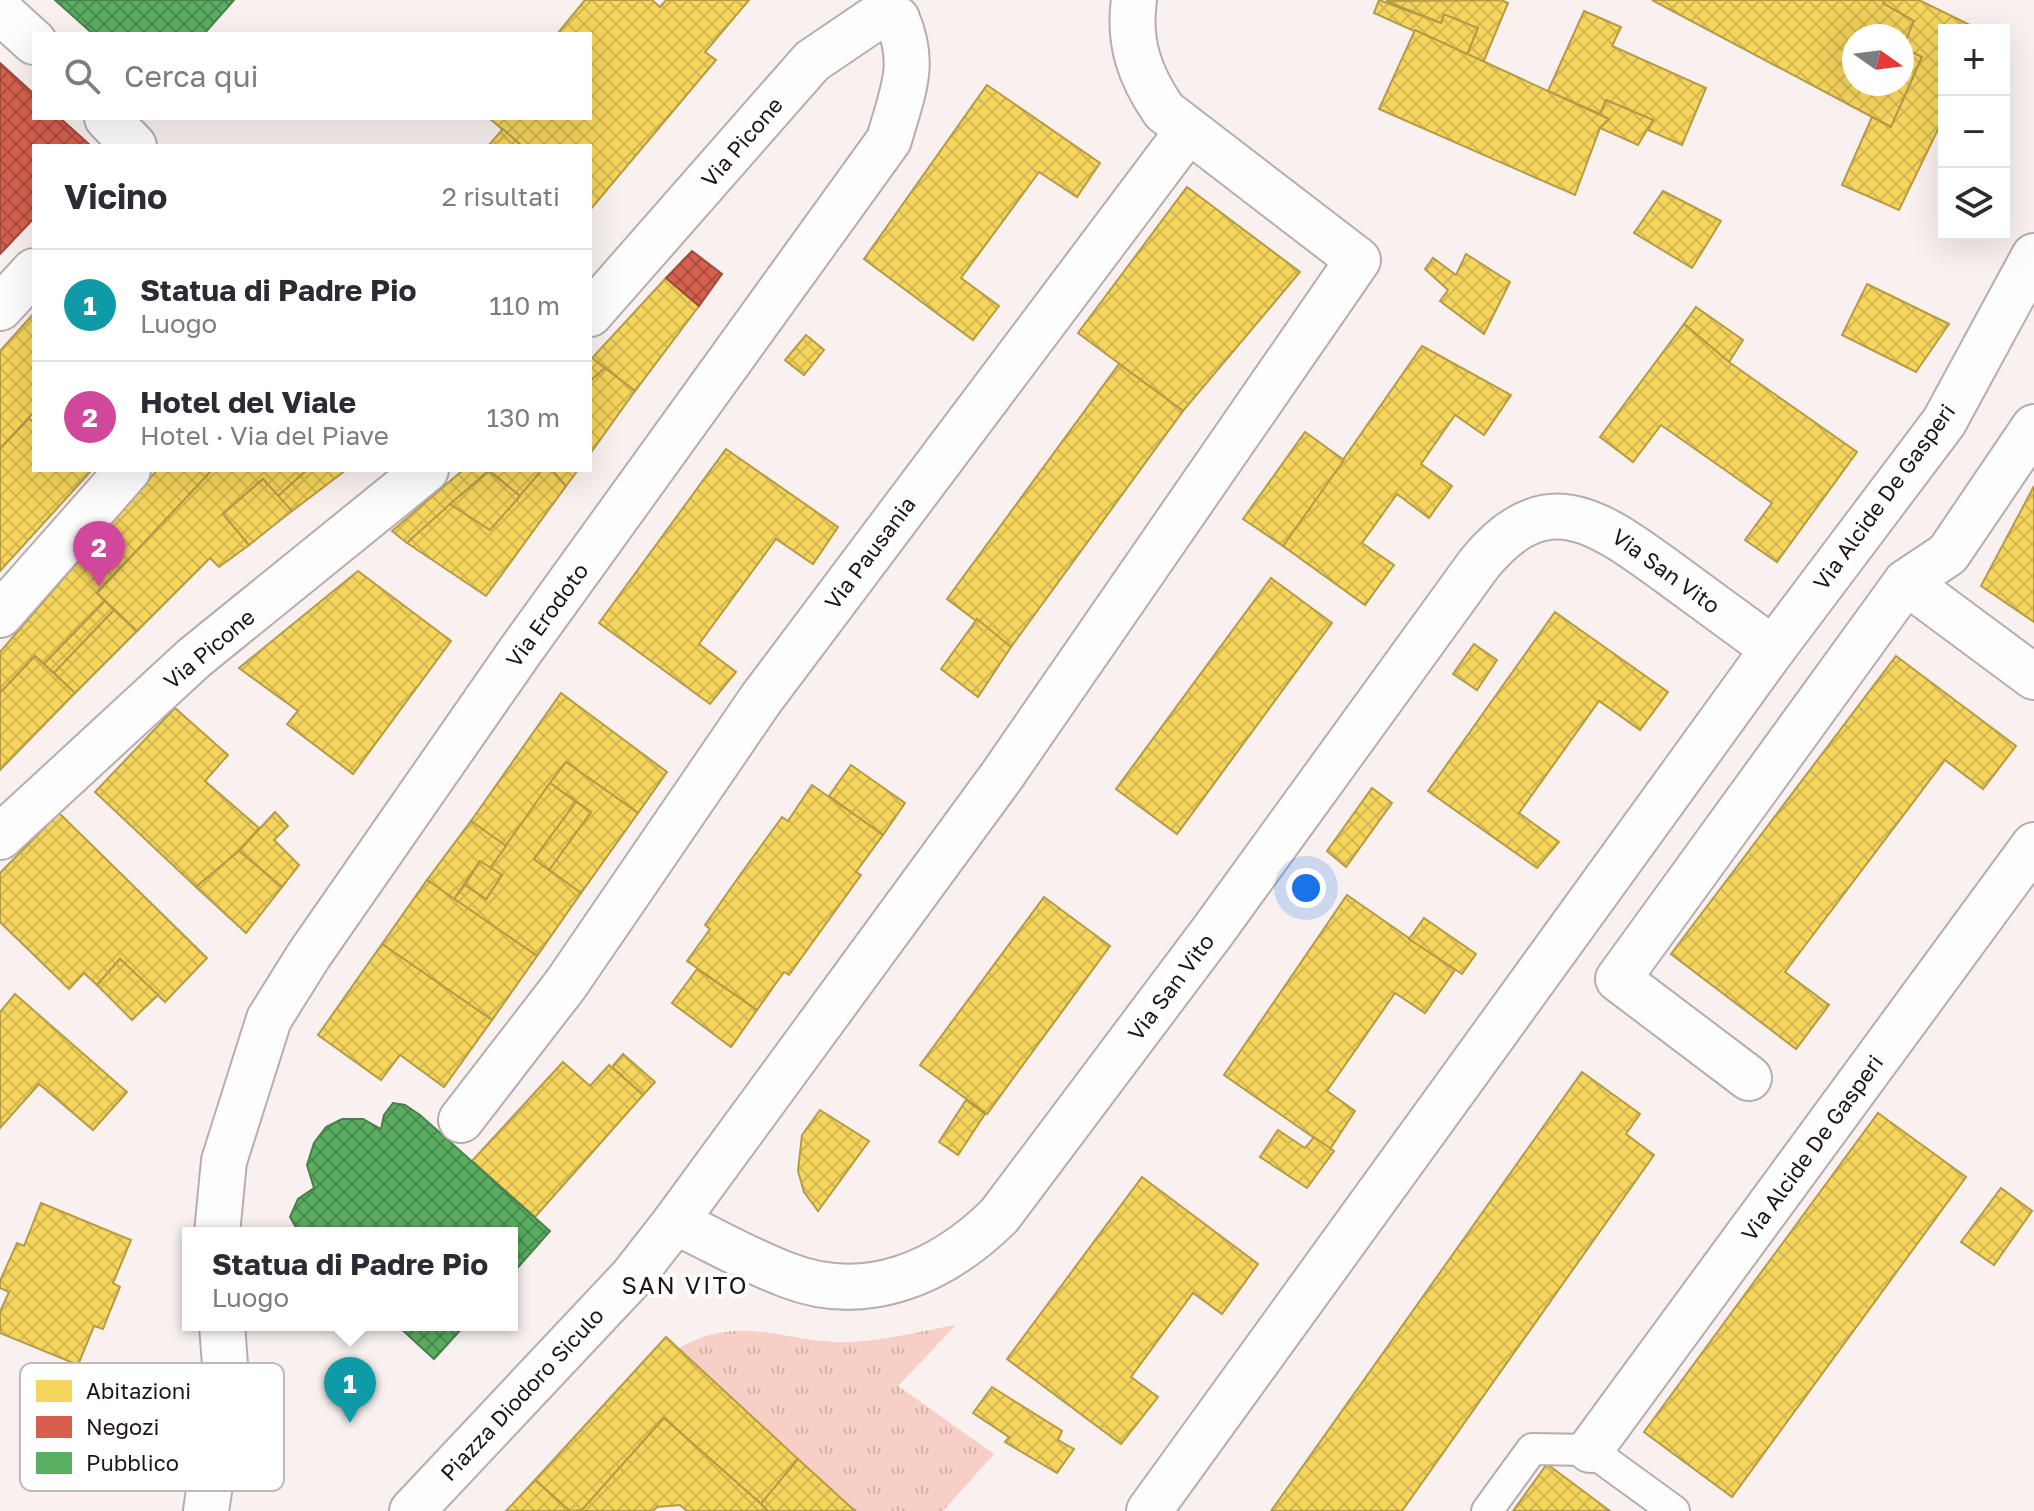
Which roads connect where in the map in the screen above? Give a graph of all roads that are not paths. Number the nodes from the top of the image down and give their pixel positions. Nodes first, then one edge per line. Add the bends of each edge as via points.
1 (1134, 0) edge
2 (904, 9) edge
3 (0, 11) edge
4 (32, 40) edge
5 (109, 120) edge
6 (1187, 132) junction
7 (132, 144) edge
8 (2034, 256) edge
9 (32, 273) edge
10 (0, 308) edge
11 (592, 312) edge
12 (2034, 427) edge
13 (126, 472) edge
14 (424, 472) edge
15 (1906, 582) junction
16 (0, 615) edge
17 (1773, 649) junction
18 (2034, 677) edge
19 (0, 837) edge
20 (2034, 845) edge
21 (1749, 1078) dead end
22 (461, 1120) dead end
23 (675, 1222) junction
24 (218, 1227) edge
25 (222, 1331) edge
26 (225, 1363) edge
27 (1590, 1450) junction
28 (209, 1491) edge
29 (206, 1511) edge
30 (412, 1511) edge
31 (1149, 1511) edge
32 (1487, 1511) edge
33 (1674, 1511) edge

1 - 6 street via 1135,55 1146,84
2 - 11 street, Via Picone via 874,19 812,61
2 - 24 street, Via Erodoto via 907,73 889,140 521,650 269,1019 224,1161
3 - 4 street
5 - 7 street
6 - 22 street, Via Pausania via 761,699 566,984
6 - 23 street via 1358,260 1001,777
8 - 17 street, Via Alcide De Gasperi via 1944,422
9 - 10 street
12 - 15 street via 1948,554
13 - 16 street
14 - 19 street, Via Picone via 194,658
15 - 18 street
15 - 21 street via 1618,979
17 - 23 street, Via San Vito via 1610,529 1564,516 1516,528 1479,564 1213,931 999,1216 972,1242 906,1278 828,1285 787,1276
17 - 31 street
20 - 27 street, Via Alcide De Gasperi
23 - 30 street, Piazza Diodoro Siculo via 632,1277
25 - 26 street
27 - 32 lane via 1532,1449
27 - 33 lane
28 - 29 street

